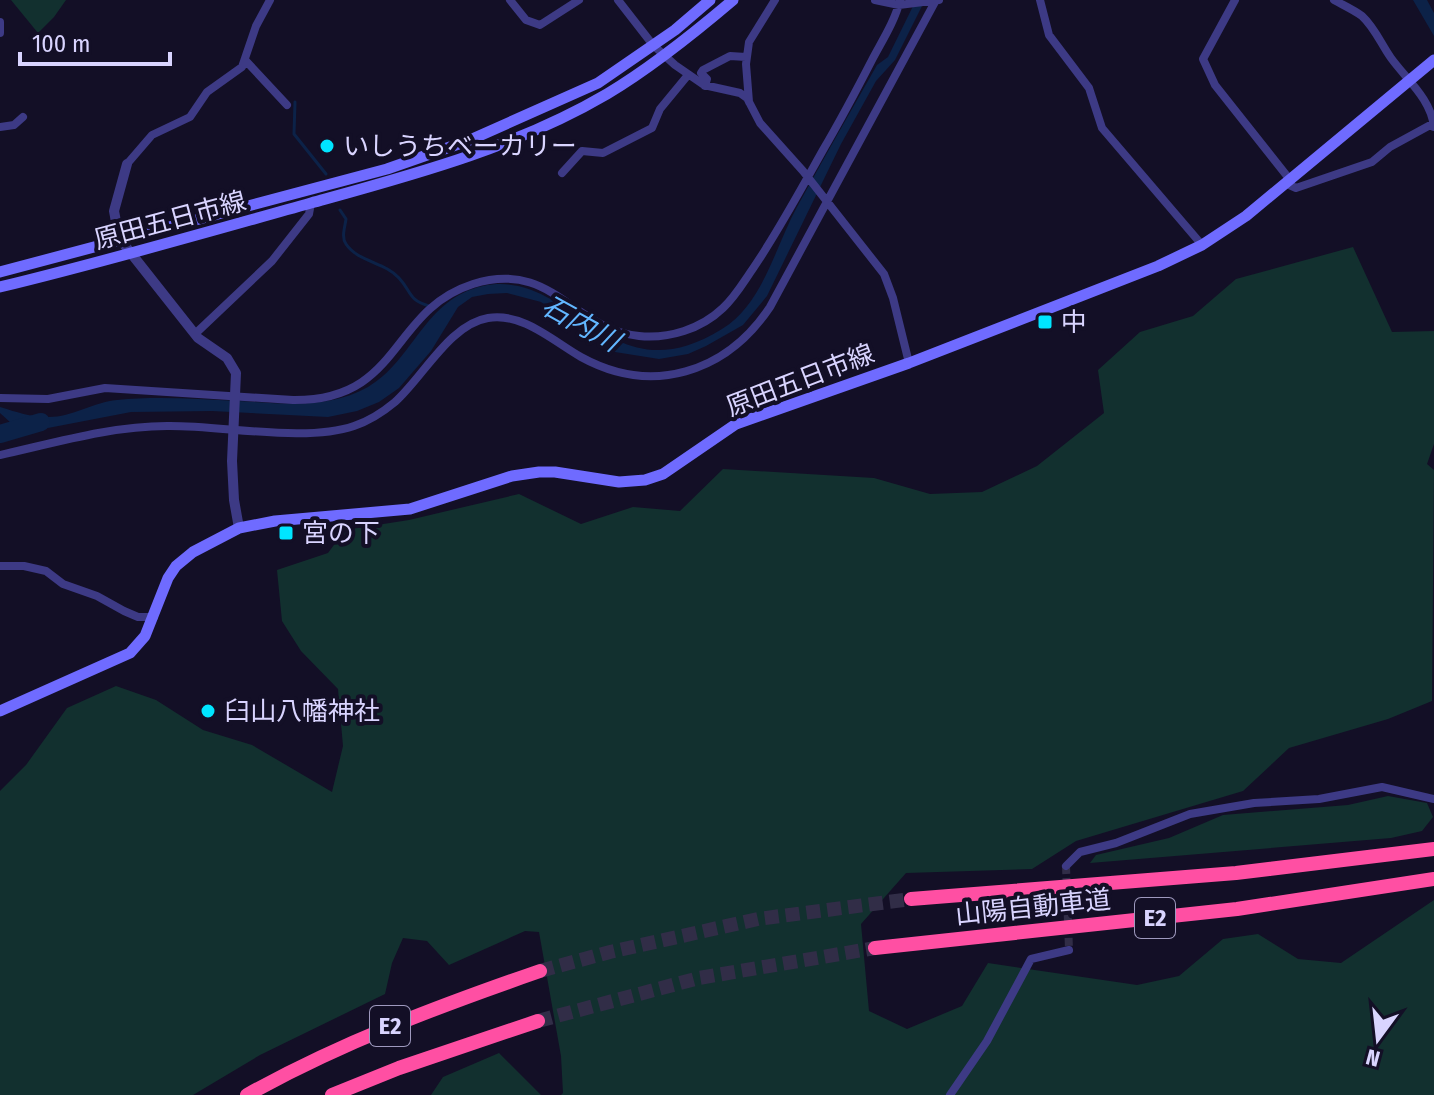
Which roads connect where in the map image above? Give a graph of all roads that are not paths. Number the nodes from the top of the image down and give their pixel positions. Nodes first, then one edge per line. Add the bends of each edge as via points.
1 (270, 0) edge
2 (510, 0) edge
3 (579, 0) edge
4 (710, 0) edge
5 (733, 0) edge
6 (775, 0) edge
7 (875, 0) edge
8 (935, 0) edge
9 (1040, 0) edge
10 (1235, 0) edge
11 (1334, 0) edge
12 (620, 1) edge
13 (900, 4) edge
14 (0, 22) edge
15 (0, 33) edge
16 (653, 45) junction
17 (664, 56) junction
18 (746, 57) junction
19 (1434, 60) edge
20 (246, 61) junction
21 (688, 75) junction
22 (1411, 81) junction
23 (705, 86) junction
24 (750, 103) junction
25 (287, 105) dead end
26 (23, 117) dead end
27 (1434, 124) edge
28 (0, 127) edge
29 (127, 164) joint
30 (562, 173) dead end
31 (809, 178) junction
32 (1289, 182) junction
33 (827, 201) junction
34 (311, 203) junction
35 (121, 241) junction
36 (1202, 245) junction
37 (131, 254) junction
38 (0, 272) edge
39 (0, 287) edge
40 (195, 334) junction
41 (909, 363) junction
42 (236, 397) junction
43 (0, 398) edge
44 (234, 427) junction
45 (0, 455) edge
46 (239, 528) junction
47 (0, 566) edge
48 (154, 617) junction
49 (0, 711) edge
50 (1434, 799) edge
51 (1434, 849) edge
52 (1066, 866) dead end
53 (1434, 879) edge
54 (911, 899) tunnel mouth
55 (875, 948) tunnel mouth
56 (1069, 950) dead end
57 (540, 971) tunnel mouth
58 (538, 1021) tunnel mouth
59 (247, 1095) edge
60 (332, 1095) edge
61 (950, 1095) edge

1 - 20 street
2 - 3 street via 526,20 540,25
4 - 16 main road, 原田五日市線
5 - 17 main road, 原田五日市線
6 - 18 street via 750,37
7 - 13 street
8 - 13 street
8 - 33 street
9 - 36 street via 1049,35 1089,88 1102,128
10 - 32 street via 1203,59 1215,85
11 - 22 street via 1360,15
12 - 16 street
13 - 31 street
14 - 15 street
16 - 17 street
16 - 35 main road, 原田五日市線 via 598,83 435,153
17 - 21 street
17 - 34 main road, 原田五日市線 via 606,95 508,141
18 - 23 street via 730,56 703,70
18 - 24 street
19 - 22 main road, 原田五日市線
20 - 25 street
20 - 29 street via 207,92 190,117 152,135
21 - 23 street
21 - 30 street via 660,109 652,128 606,152 582,151
22 - 27 street
22 - 32 main road, 原田五日市線
23 - 24 street via 740,93
24 - 31 street via 760,123
26 - 28 street
27 - 32 street via 1356,169 1296,188
29 - 35 street via 114,211
31 - 33 street
31 - 42 street via 731,299 710,319 683,331 625,333 598,323 540,285 486,280 453,292 427,311 378,371 352,388 308,400
32 - 36 main road, 原田五日市線
33 - 41 street via 884,274
33 - 44 street via 760,322 735,348 704,366 660,376 615,372 519,321 493,317 461,330 395,402 368,420 321,433
34 - 37 main road, 原田五日市線
34 - 40 street via 311,212 272,261
35 - 37 street
35 - 38 main road, 原田五日市線
36 - 41 main road, 原田五日市線
37 - 39 main road, 原田五日市線
37 - 40 street
40 - 42 street via 234,366
41 - 46 main road, 原田五日市線 via 736,424 663,474 645,480 539,472 410,509
42 - 43 street via 105,388 48,399
42 - 44 street
44 - 45 street via 131,428
44 - 46 street
46 - 48 main road, 原田五日市線 via 176,566
47 - 48 street via 46,571 63,584 138,617
48 - 49 main road, 原田五日市線 via 130,653
50 - 52 street via 1382,787 1190,814 1080,852
51 - 54 highway, 山陽自動車道 / E2 via 1236,873
53 - 55 highway, 山陽自動車道 / E2 via 1237,909
56 - 61 street via 1031,959 987,1041
57 - 59 highway, E2 via 406,1019
58 - 60 highway, E2

